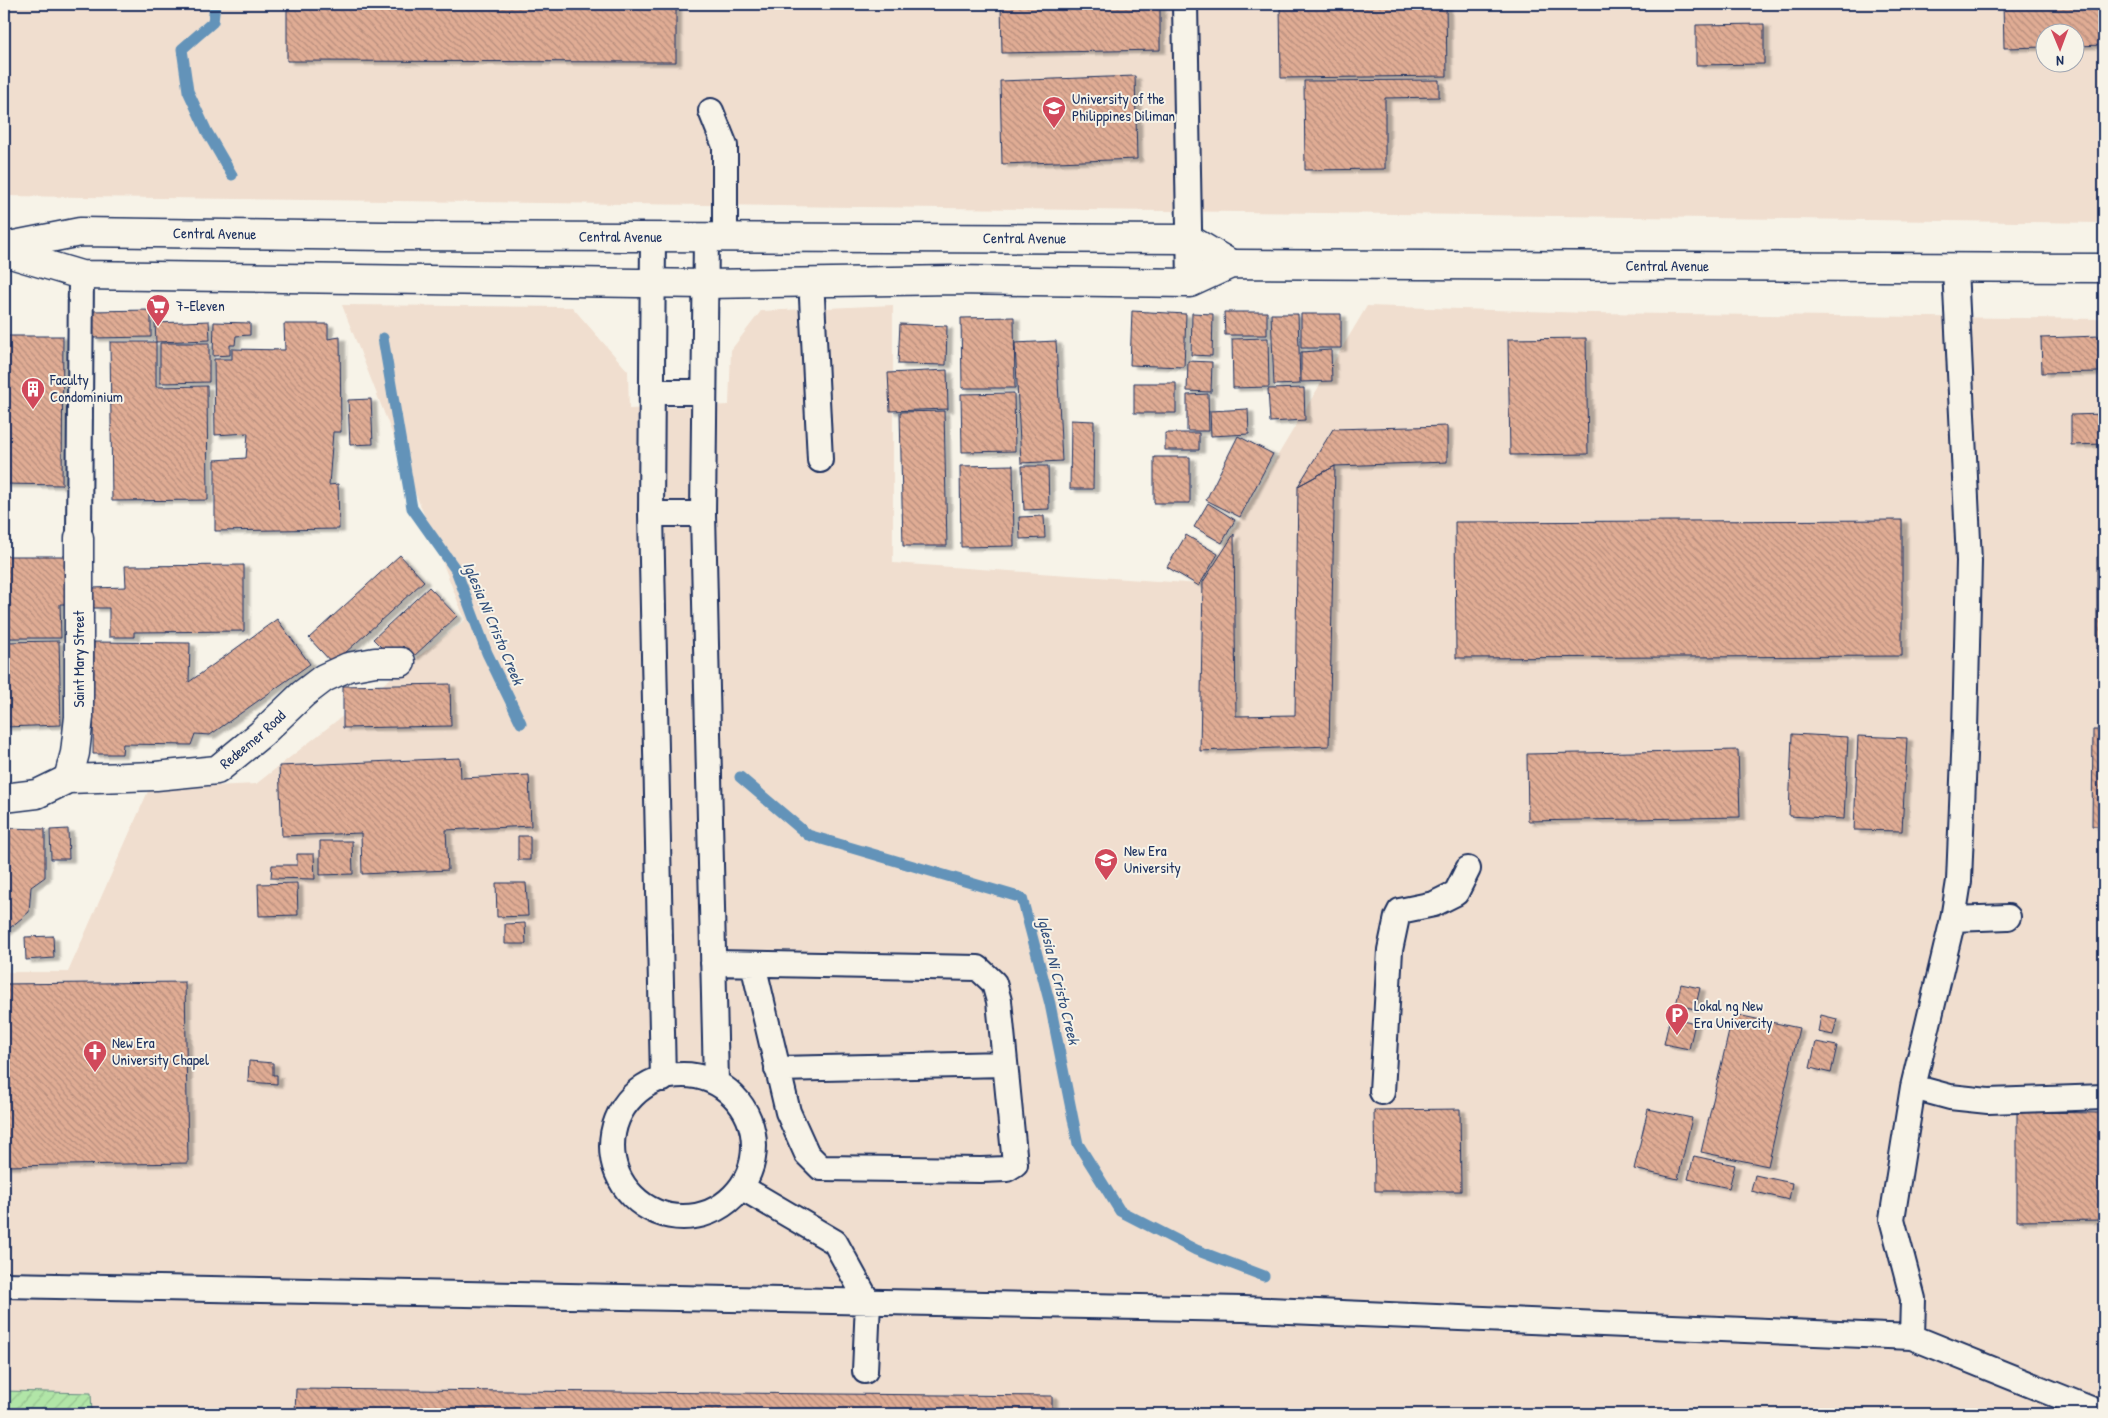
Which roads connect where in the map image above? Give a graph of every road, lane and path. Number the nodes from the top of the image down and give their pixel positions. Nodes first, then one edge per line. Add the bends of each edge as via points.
1 (1186, 4) edge
2 (711, 111) dead end
3 (716, 236) junction
4 (653, 237) junction
5 (1189, 239) junction
6 (4, 247) edge
7 (4, 252) edge
8 (1231, 264) junction
9 (1956, 268) junction
10 (2104, 268) edge
11 (81, 275) junction
12 (652, 282) junction
13 (1190, 283) junction
14 (705, 284) junction
15 (812, 298) dead end
16 (652, 392) junction
17 (704, 392) junction
18 (820, 460) dead end
19 (650, 514) junction
20 (703, 514) junction
21 (80, 538) joint
22 (402, 662) dead end
23 (68, 779) junction
24 (4, 798) edge
25 (1468, 869) dead end
26 (2008, 917) dead end
27 (1953, 919) junction
28 (712, 963) junction
29 (753, 964) junction
30 (1005, 1064) junction
31 (778, 1070) junction
32 (663, 1079) junction
33 (716, 1082) junction
34 (1913, 1087) junction
35 (1382, 1092) dead end
36 (2104, 1097) edge
37 (741, 1187) junction
38 (4, 1285) edge
39 (868, 1302) junction
40 (1912, 1337) junction
41 (865, 1371) dead end
42 (2096, 1414) edge

1 - 5 lane
2 - 3 lane via 725,146
3 - 4 main road, Central Avenue
3 - 5 main road, Central Avenue
3 - 14 lane
4 - 6 main road, Central Avenue via 80,232
4 - 12 lane
5 - 8 main road
5 - 13 lane
7 - 11 main road, Central Avenue
8 - 9 main road, Central Avenue
8 - 13 main road, Central Avenue
9 - 10 main road, Central Avenue
9 - 27 lane via 1970,561 1959,871
11 - 12 main road, Central Avenue
11 - 21 lane
12 - 14 main road, Central Avenue
12 - 16 lane
13 - 14 main road, Central Avenue via 953,280
14 - 17 lane
15 - 18 lane
16 - 17 lane
16 - 19 lane
17 - 20 lane
19 - 20 lane
19 - 32 lane
20 - 28 lane
21 - 23 main road, Saint Mary Street via 79,717
22 - 23 main road, Redeemer Road via 348,667 324,678 217,770
23 - 24 main road, Redeemer Road via 37,794
25 - 35 lane via 1456,893 1434,904 1400,911 1397,917 1390,950
26 - 27 lane
27 - 34 lane
28 - 29 lane
28 - 33 lane
29 - 30 lane via 978,968 994,983 999,1001
29 - 31 lane
30 - 31 lane
30 - 31 lane via 1016,1164 1007,1169 981,1170 821,1168 807,1154 788,1112
32 - 33 lane via 676,1075 697,1076
32 - 37 lane via 639,1090 624,1105 615,1123 614,1163 621,1182 634,1198 670,1216 710,1212 728,1201
33 - 37 lane via 745,1110 752,1129 755,1149
34 - 36 lane via 1950,1097 1988,1101
34 - 40 lane via 1892,1219 1913,1299
37 - 39 lane via 835,1242
38 - 39 lane
39 - 40 lane via 1243,1309
39 - 41 lane
40 - 42 lane via 2093,1410

